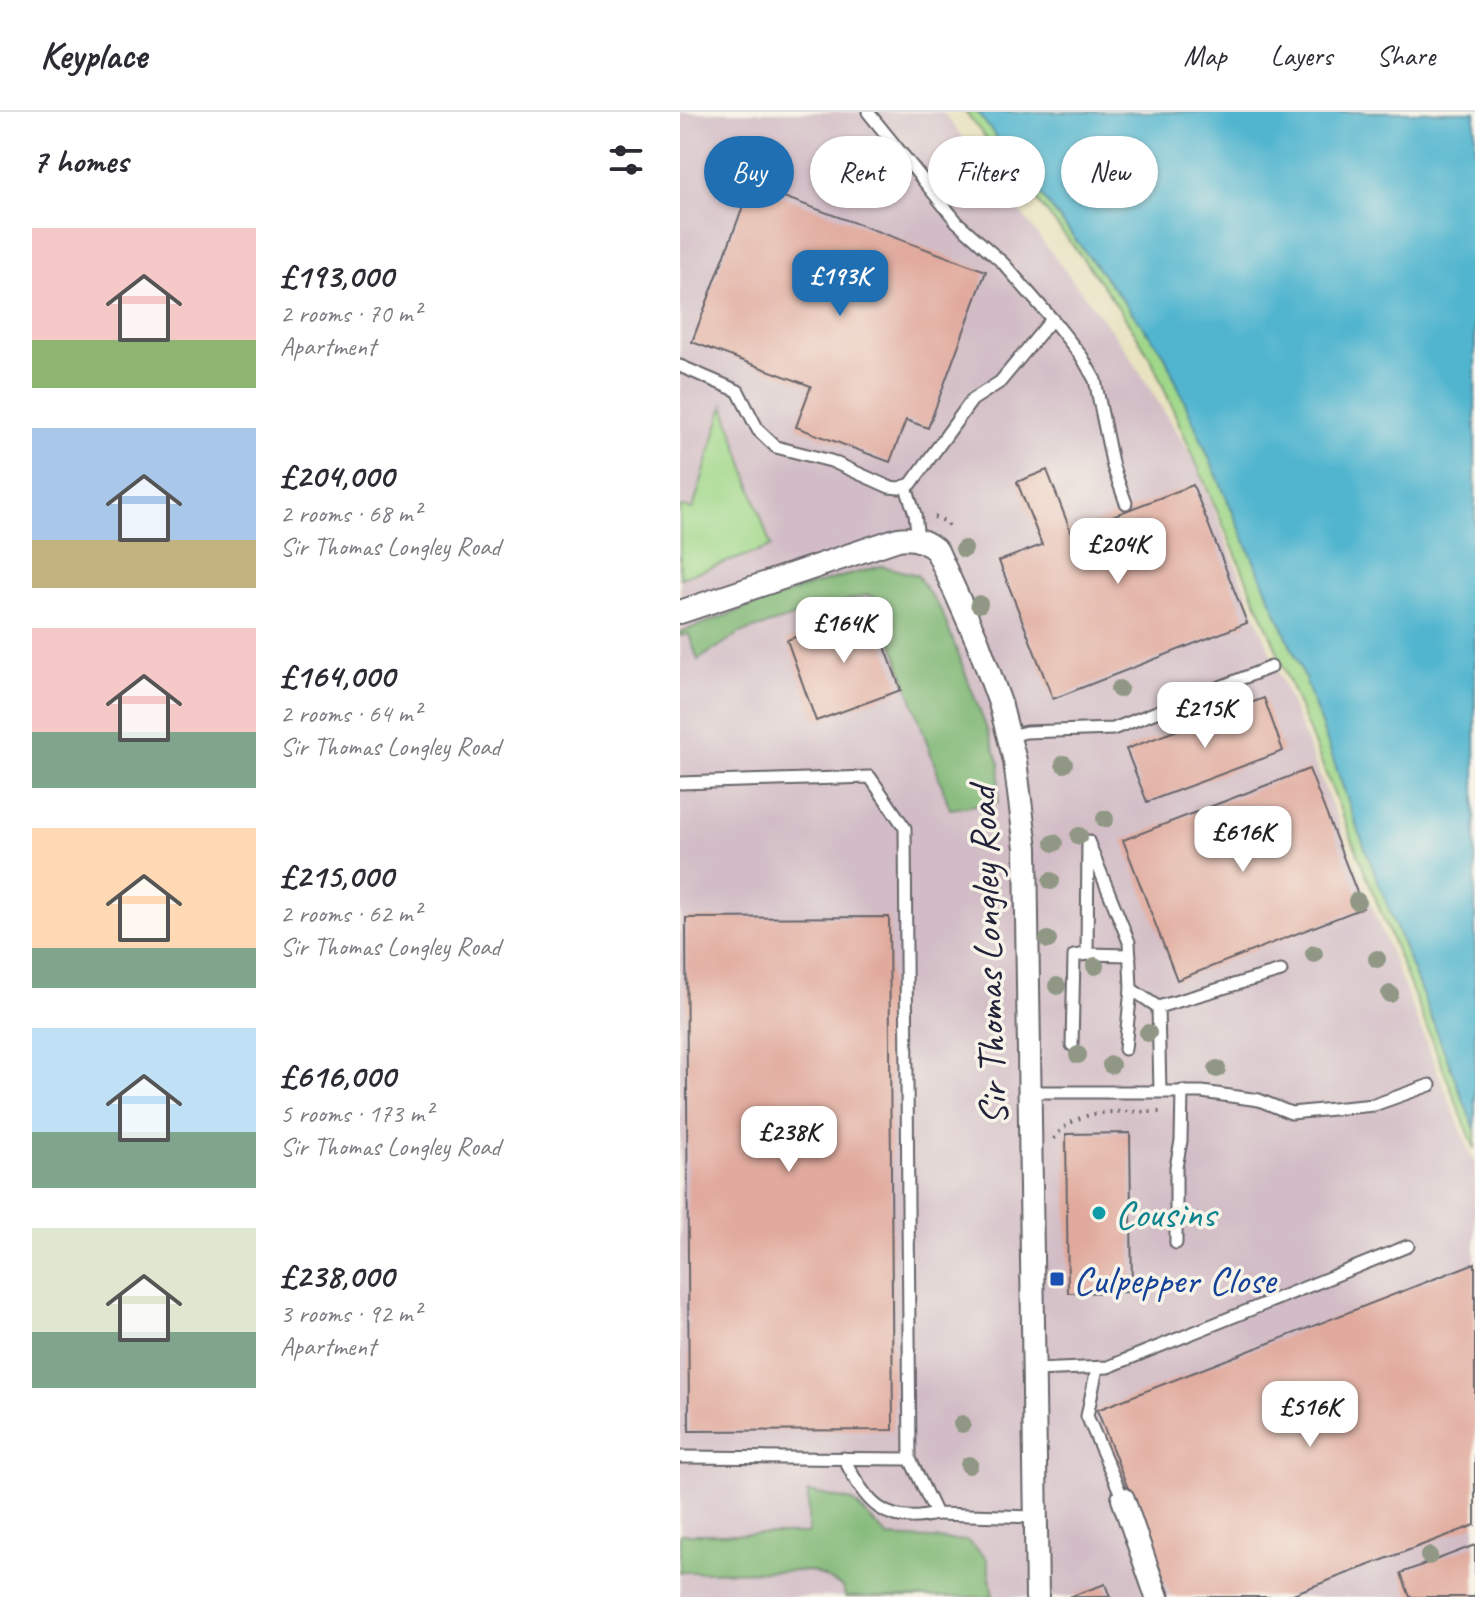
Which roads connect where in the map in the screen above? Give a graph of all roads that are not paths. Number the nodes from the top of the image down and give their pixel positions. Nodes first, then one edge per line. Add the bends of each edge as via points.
1 (868, 112) edge
2 (1052, 319) junction
3 (680, 366) edge
4 (906, 487) junction
5 (1126, 503) dead end
6 (918, 539) junction
7 (680, 612) edge
8 (1271, 667) dead end
9 (1010, 736) junction
10 (680, 783) edge
11 (1087, 954) junction
12 (1130, 955) junction
13 (1281, 971) dead end
14 (1131, 989) junction
15 (1158, 1007) junction
16 (1072, 1045) dead end
17 (1125, 1049) dead end
18 (1430, 1085) dead end
19 (1160, 1091) junction
20 (1182, 1091) junction
21 (1030, 1092) junction
22 (1176, 1243) dead end
23 (1408, 1246) dead end
24 (1097, 1368) junction
25 (1034, 1370) junction
26 (680, 1457) edge
27 (844, 1458) junction
28 (910, 1459) junction
29 (1123, 1499) joint
30 (936, 1514) junction
31 (1036, 1517) junction
32 (1037, 1597) edge
33 (1157, 1597) edge

1 - 2 lane via 957,222 1003,263
2 - 4 lane via 1000,382 972,400
2 - 5 lane via 1095,380
3 - 4 lane via 738,391 759,432 778,449 831,461 889,487
4 - 6 lane
6 - 7 street via 898,539
6 - 9 street, Sir Thomas Longley Road via 937,551 945,567
8 - 9 lane via 1113,729
9 - 21 street, Sir Thomas Longley Road via 1026,848
10 - 28 lane via 870,777 905,828
11 - 12 lane
11 - 12 lane via 1088,841
11 - 16 lane via 1074,956
12 - 14 lane
13 - 15 lane
14 - 15 lane
14 - 17 lane
15 - 19 lane
18 - 20 lane via 1374,1105 1291,1113 1259,1100
19 - 20 lane
19 - 21 lane
20 - 22 lane
21 - 25 street, Sir Thomas Longley Road
23 - 24 lane
24 - 25 lane
24 - 29 lane via 1087,1416
25 - 31 street, Sir Thomas Longley Road
26 - 27 lane
27 - 28 lane
27 - 30 lane via 857,1485 895,1518
28 - 30 lane
29 - 33 street
30 - 31 lane
31 - 32 street, Sir Thomas Longley Road

